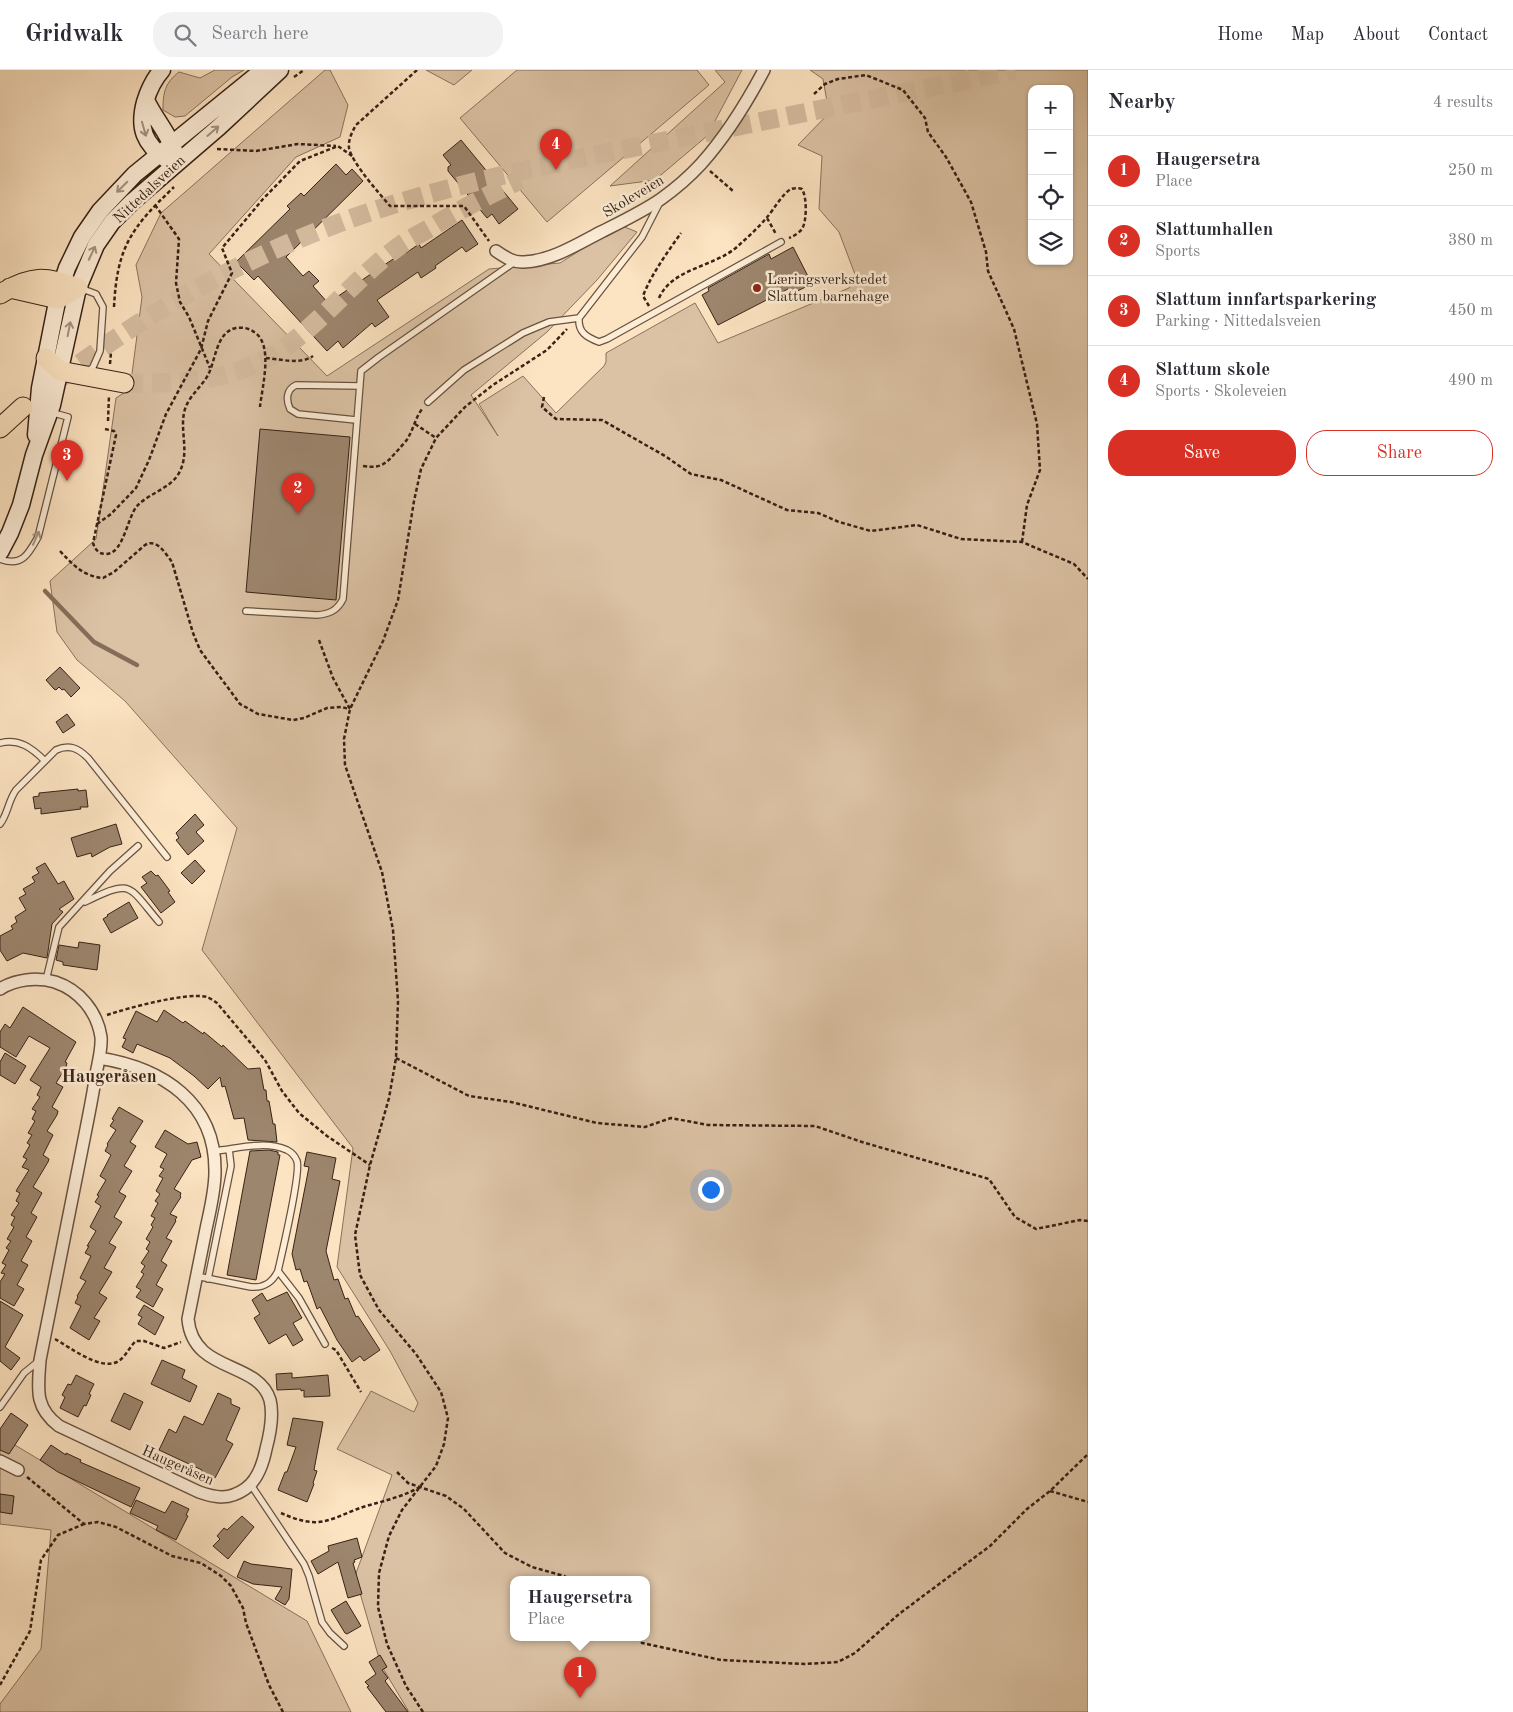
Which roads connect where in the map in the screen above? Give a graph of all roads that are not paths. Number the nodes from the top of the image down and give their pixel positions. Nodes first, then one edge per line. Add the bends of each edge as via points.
1 (162, 70) edge
2 (264, 70) edge
3 (764, 70) edge
4 (286, 75) edge
5 (146, 100) junction
6 (172, 144) junction
7 (158, 154) junction
8 (176, 163) junction
9 (661, 199) junction
10 (781, 242) road end
11 (496, 251) road end
12 (516, 261) junction
13 (66, 290) junction
14 (5, 291) edge
15 (579, 318) junction
16 (46, 358) junction
17 (60, 371) junction
18 (82, 375) junction
19 (117, 385) tunnel mouth
20 (360, 386) junction
21 (428, 402) road end
22 (37, 411) junction
23 (356, 420) junction
24 (0, 428) edge
25 (0, 552) edge
26 (0, 559) edge
27 (246, 611) dead end
28 (0, 743) edge
29 (45, 761) junction
30 (0, 824) edge
31 (138, 846) dead end
32 (168, 857) dead end
33 (81, 904) junction
34 (159, 922) dead end
35 (46, 980) junction
36 (0, 988) edge
37 (99, 1058) junction
38 (229, 1149) junction
39 (214, 1151) junction
40 (278, 1271) junction
41 (202, 1278) junction
42 (326, 1344) road end
43 (40, 1360) junction
44 (0, 1408) edge
45 (0, 1461) edge
46 (18, 1470) road end
47 (251, 1485) junction
48 (344, 1646) dead end

1 - 5 main road via 149,88
2 - 6 main road, Nittedalsveien
3 - 9 street, Skoleveien via 733,124 701,163
8 -> 4 main road, Nittedalsveien via 229,117
5 - 6 main road
5 -> 7 main road via 141,124 147,140
6 - 7 main road, Nittedalsveien
6 - 8 main road
7 - 8 main road
7 -> 13 main road, Nittedalsveien via 100,211 74,252
13 -> 8 main road, Nittedalsveien via 104,234 133,201
9 - 12 street, Skoleveien via 550,256 536,261
9 - 15 lane via 642,237
10 - 15 lane via 599,342 585,336 578,325
11 - 12 street
12 - 20 lane via 361,371
13 - 14 highway
13 - 16 main road, Nittedalsveien
17 -> 13 main road, Nittedalsveien
13 - 18 lane via 96,294 104,307 100,351 93,367
15 - 21 lane via 549,322 523,333 464,370
16 - 17 highway
16 - 22 main road, Nittedalsveien
17 - 18 highway
17 - 22 main road, Nittedalsveien
18 - 19 highway
20 - 23 lane
20 - 23 lane via 296,385 288,391 290,409 298,414
22 - 24 highway
22 - 25 main road, Nittedalsveien via 34,455 22,505
26 -> 22 lane via 10,563 22,559 38,537 68,417
23 - 27 lane via 340,606 326,615
28 - 29 lane via 8,741 25,745
29 - 30 lane via 16,790
29 - 32 lane via 63,747 82,752
31 - 33 lane
33 - 34 lane via 122,887 130,889
33 - 35 lane via 59,927
35 - 36 street, Haugeråsen via 16,981
35 - 37 street, Haugeråsen via 74,992 87,1004 96,1018 101,1038
37 - 39 street via 156,1074 172,1084 195,1107
37 - 43 street, Haugeråsen
38 - 39 lane
38 - 40 lane via 248,1146 282,1148 289,1150 297,1161
38 - 41 lane via 231,1166
39 - 41 street via 215,1173
40 - 41 lane via 270,1283 258,1288
40 - 42 lane via 299,1298
41 - 47 street via 188,1319 192,1339 212,1358 254,1379 270,1400 270,1433 258,1475
43 - 44 lane via 24,1373
43 - 47 street, Haugeråsen via 39,1402 50,1420 59,1426 214,1498 228,1497
45 - 46 street
47 - 48 lane via 304,1564 322,1622

